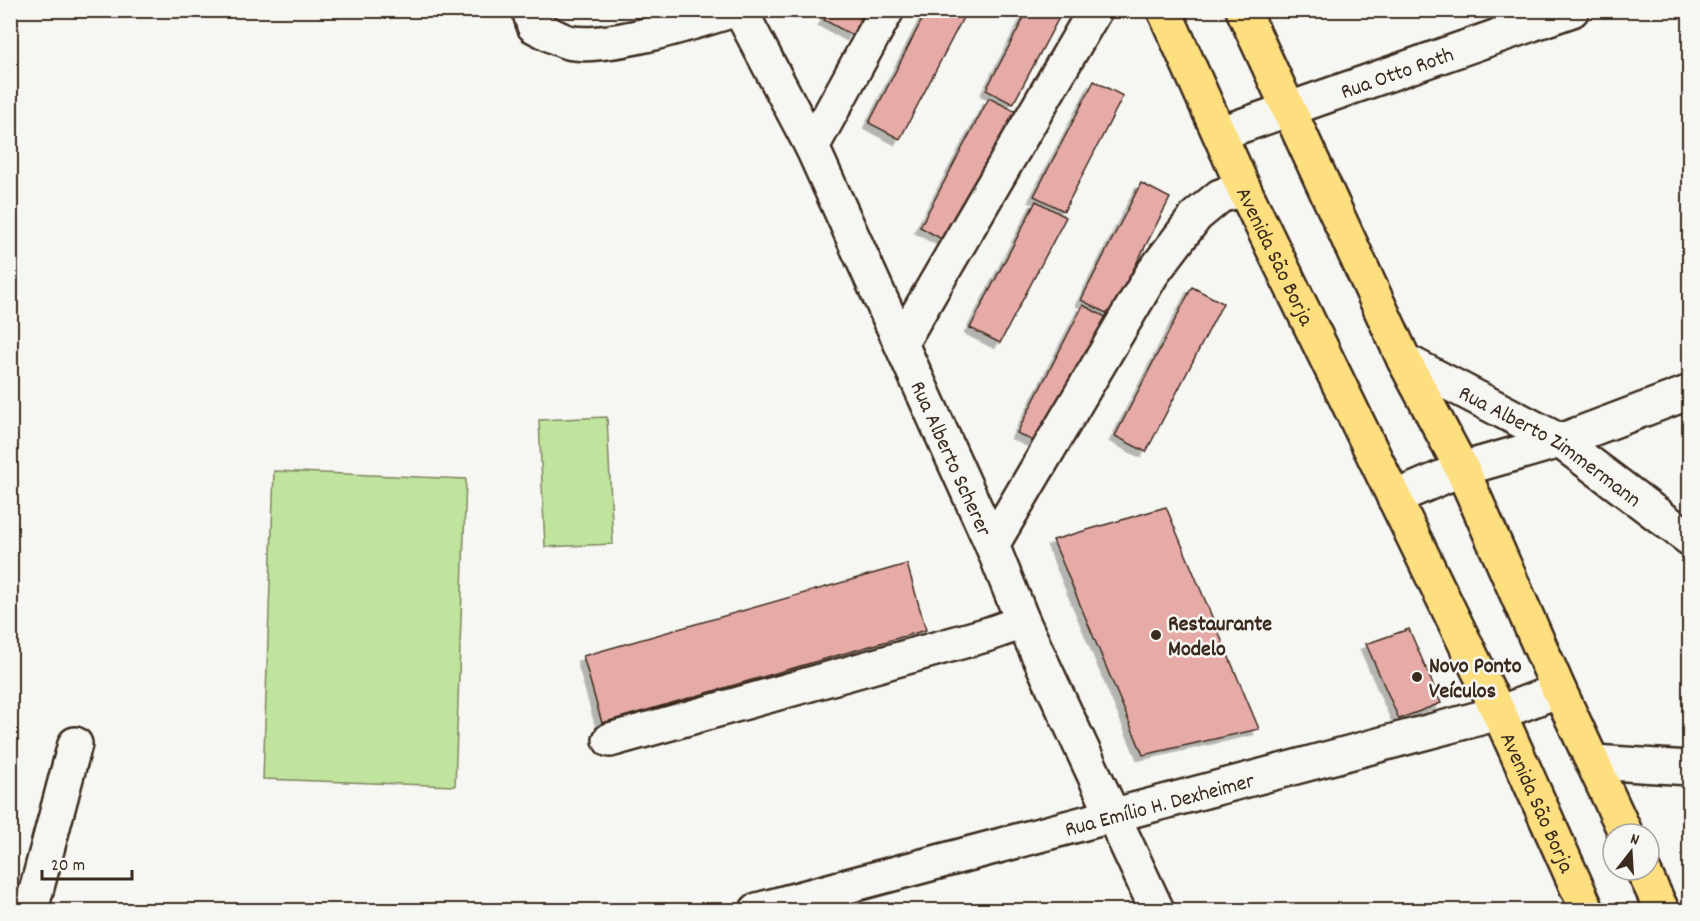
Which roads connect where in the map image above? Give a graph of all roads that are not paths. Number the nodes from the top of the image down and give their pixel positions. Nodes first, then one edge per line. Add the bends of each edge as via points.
1 (530, 10) edge
2 (735, 10) edge
3 (741, 10) edge
4 (887, 10) edge
5 (1095, 10) edge
6 (1164, 10) edge
7 (1243, 10) edge
8 (1572, 10) edge
9 (1288, 110) junction
10 (1221, 133) junction
11 (812, 147) junction
12 (1244, 189) junction
13 (902, 343) junction
14 (1404, 360) junction
15 (1689, 392) edge
16 (1560, 441) junction
17 (1462, 469) junction
18 (1394, 498) junction
19 (1689, 539) edge
20 (992, 545) junction
21 (1023, 622) junction
22 (1559, 690) junction
23 (1499, 714) junction
24 (610, 740) dead end
25 (75, 744) dead end
26 (1593, 762) junction
27 (1689, 768) edge
28 (1112, 815) junction
29 (1620, 822) edge
30 (1649, 882) edge
31 (31, 910) edge
32 (757, 910) edge
33 (1157, 910) edge
34 (1587, 910) edge
35 (1662, 910) edge

1 - 2 street via 534,26 567,42 595,44
3 - 11 street, Rua Alberto Scherer
4 - 11 street
5 - 13 street
6 - 10 main road, Avenida São Borja
7 - 9 main road
8 - 9 street, Rua Otto Roth
9 - 10 street, Rua Otto Roth
9 - 14 main road
10 - 12 main road, Avenida São Borja
11 - 13 street, Rua Alberto Scherer
12 - 18 main road, Avenida São Borja
12 - 20 street via 1220,195 1196,216 1152,274
13 - 20 street, Rua Alberto Scherer
14 - 16 street, Rua Alberto Zimmermann
14 - 17 main road
15 - 16 street
16 - 17 street
16 - 19 street, Rua Alberto Zimmermann
17 - 18 street
17 - 22 main road
18 - 23 main road, Avenida São Borja
20 - 21 street, Rua Alberto Scherer
21 - 24 street
21 - 28 street, Rua Alberto Scherer
22 - 23 street, Rua Emílio H. Dexheimer
22 - 26 main road
23 - 28 street, Rua Emílio H. Dexheimer
23 - 34 main road, Avenida São Borja
25 - 31 street
26 - 27 street
26 - 29 main road
28 - 32 street, Rua Emílio H. Dexheimer
28 - 33 street, Rua Alberto Scherer
30 - 35 main road

